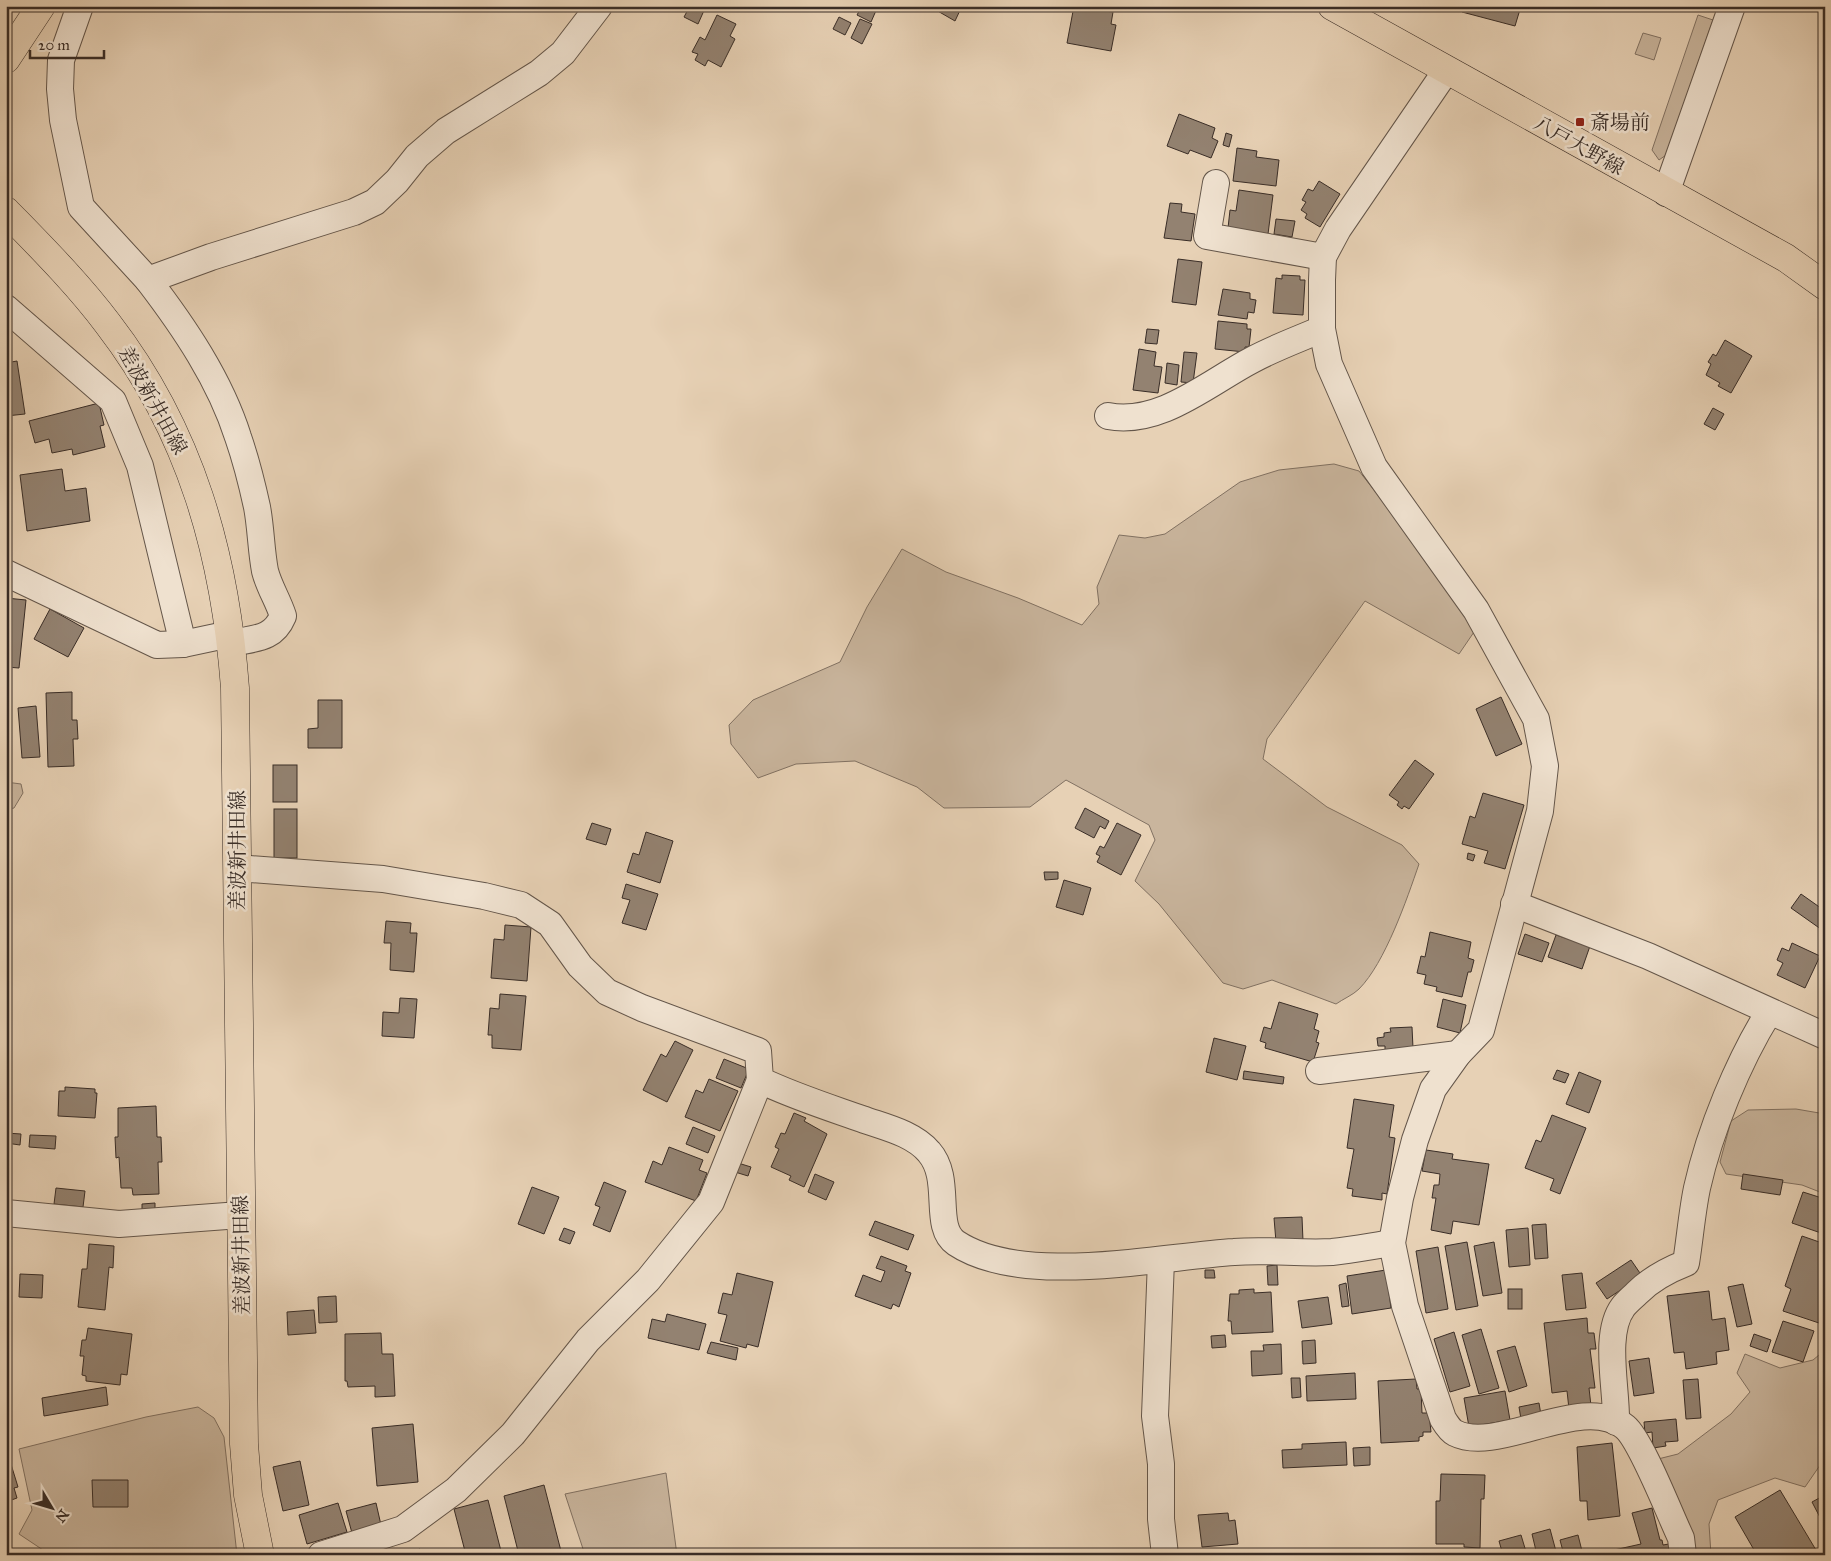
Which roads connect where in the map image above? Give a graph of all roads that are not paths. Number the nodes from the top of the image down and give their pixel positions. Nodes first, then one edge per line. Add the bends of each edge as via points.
1 (41, 6) edge
2 (80, 6) edge
3 (599, 6) edge
4 (1732, 6) edge
5 (1340, 8) edge
6 (6, 59) edge
7 (1446, 71) junction
8 (1216, 183) dead end
9 (1666, 192) junction
10 (6, 211) edge
11 (1324, 256) junction
12 (148, 280) junction
13 (1825, 286) edge
14 (6, 308) edge
15 (1322, 329) junction
16 (1108, 416) dead end
17 (6, 573) edge
18 (231, 639) junction
19 (183, 644) junction
20 (237, 868) junction
21 (1514, 904) junction
22 (1769, 1012) junction
23 (1825, 1036) edge
24 (1458, 1054) junction
25 (1319, 1070) dead end
26 (760, 1080) junction
27 (6, 1213) edge
28 (240, 1215) junction
29 (1392, 1243) junction
30 (1161, 1260) junction
31 (1616, 1422) junction
32 (260, 1555) edge
33 (321, 1555) edge
34 (1165, 1555) edge
35 (1683, 1555) edge

1 - 6 main road
2 - 12 street via 61,60 60,89 63,120 82,207
3 - 12 street via 563,53 539,73 446,131 417,156 375,202 354,212
4 - 9 street
5 - 7 main road, 八戸大野線
7 - 9 main road, 八戸大野線
7 - 11 street via 1338,230
8 - 11 street via 1207,236
9 - 13 main road, 八戸大野線 via 1786,258
10 - 18 main road, 差波新井田線 via 108,324 146,378 178,436 199,492 215,549
11 - 15 street
12 - 18 street via 170,309 218,389 238,436 257,507 269,588 283,616 278,628 270,634
14 - 19 street via 113,401 140,466
15 - 16 street via 1252,360 1163,409 1126,419
15 - 21 street via 1329,364 1374,466 1476,610 1536,719 1545,766 1540,811
17 - 19 street via 157,645
18 - 19 street
18 - 20 main road, 差波新井田線 via 237,753
20 - 26 street via 383,878 521,905 550,924 580,966 607,992 758,1051
20 - 28 main road, 差波新井田線
21 - 22 street via 1648,956
21 - 24 street via 1481,1030
22 - 23 street
22 - 31 street via 1756,1033 1714,1129 1697,1188 1686,1263 1668,1270 1642,1288 1622,1308 1614,1326
24 - 25 street
24 - 29 street via 1432,1089 1415,1140
26 - 30 street via 908,1136 929,1152 938,1167 943,1186 943,1226 952,1241 971,1252 993,1260 1062,1267
26 - 33 street via 706,1210 648,1280 588,1340 513,1434 456,1490 403,1530
27 - 28 street via 119,1224
28 - 32 main road, 差波新井田線 via 244,1444 248,1495
29 - 30 street via 1333,1252 1235,1252
29 - 31 street via 1405,1306 1443,1419 1454,1433 1478,1439 1591,1415
30 - 34 street via 1155,1416 1161,1464
31 - 35 street via 1626,1427 1638,1444 1681,1538

